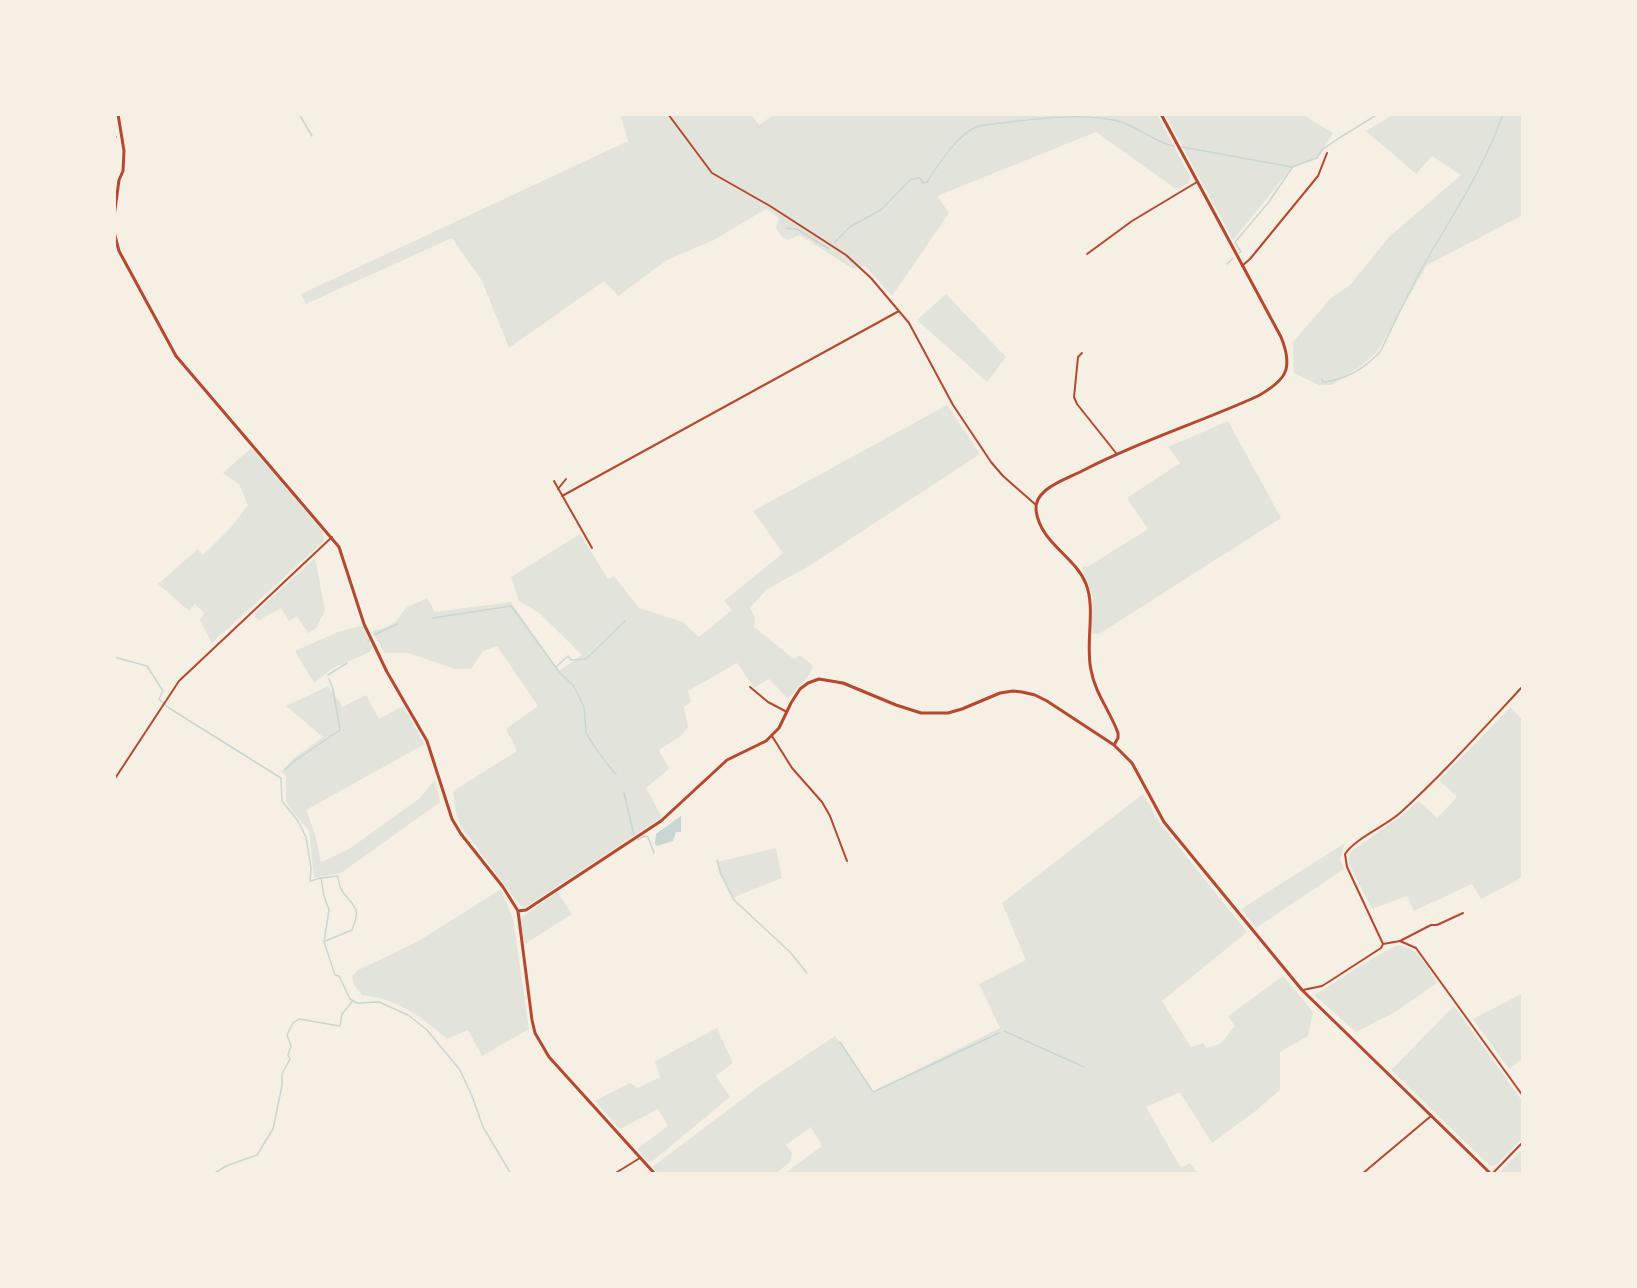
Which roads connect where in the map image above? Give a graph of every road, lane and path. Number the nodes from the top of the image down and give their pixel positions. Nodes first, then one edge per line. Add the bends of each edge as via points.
1 (118, 114) edge
2 (668, 114) edge
3 (1161, 114) edge
4 (1327, 153) dead end
5 (116, 179) edge
6 (1197, 182) junction
7 (114, 217) edge
8 (114, 232) edge
9 (1087, 254) dead end
10 (1242, 266) junction
11 (899, 311) junction
12 (1082, 353) dead end
13 (1116, 453) junction
14 (566, 479) dead end
15 (554, 482) dead end
16 (558, 489) junction
17 (562, 496) junction
18 (1036, 504) junction
19 (332, 537) junction
20 (592, 548) dead end
21 (1523, 686) edge
22 (750, 687) dead end
23 (787, 712) junction
24 (772, 736) junction
25 (1114, 745) junction
26 (114, 780) edge
27 (847, 861) dead end
28 (518, 911) junction
29 (1463, 913) dead end
30 (1400, 941) junction
31 (1383, 944) junction
32 (1302, 990) junction
33 (1523, 1096) edge
34 (1431, 1116) junction
35 (1523, 1142) edge
36 (640, 1158) junction
37 (614, 1174) edge
38 (655, 1174) edge
39 (1362, 1174) edge
40 (1491, 1174) edge

1 - 5 street via 124,151 123,171
2 - 11 street via 707,169 846,255
3 - 6 street
4 - 10 street via 1318,176
5 - 7 street
6 - 9 street
6 - 10 street
8 - 19 street via 119,251 183,364
10 - 13 street via 1287,351 1287,367 1280,382 1243,403
11 - 17 street
11 - 18 street via 991,462
12 - 13 street via 1078,357 1074,397
13 - 18 street via 1051,487
14 - 16 street
15 - 16 street
16 - 17 street
17 - 20 street
18 - 25 street via 1037,515 1052,544 1076,567 1089,594 1090,669 1118,733
19 - 26 street via 189,670
19 - 28 street via 345,560 364,624 427,741 452,819
21 - 31 street via 1398,814 1348,848 1347,867
22 - 23 street
23 - 24 street
23 - 25 street via 800,690 819,679 843,683 921,713 948,713 1013,691 1047,701
24 - 27 street via 792,768 822,802
24 - 28 street via 727,760 661,821 526,910
25 - 32 street via 1132,763 1164,822
28 - 36 street via 532,1020 541,1045
29 - 30 street
30 - 31 street
30 - 33 street via 1416,948 1425,958
31 - 32 street via 1322,986
32 - 34 street
34 - 39 street
34 - 40 street
35 - 40 street
36 - 37 street
36 - 38 street

